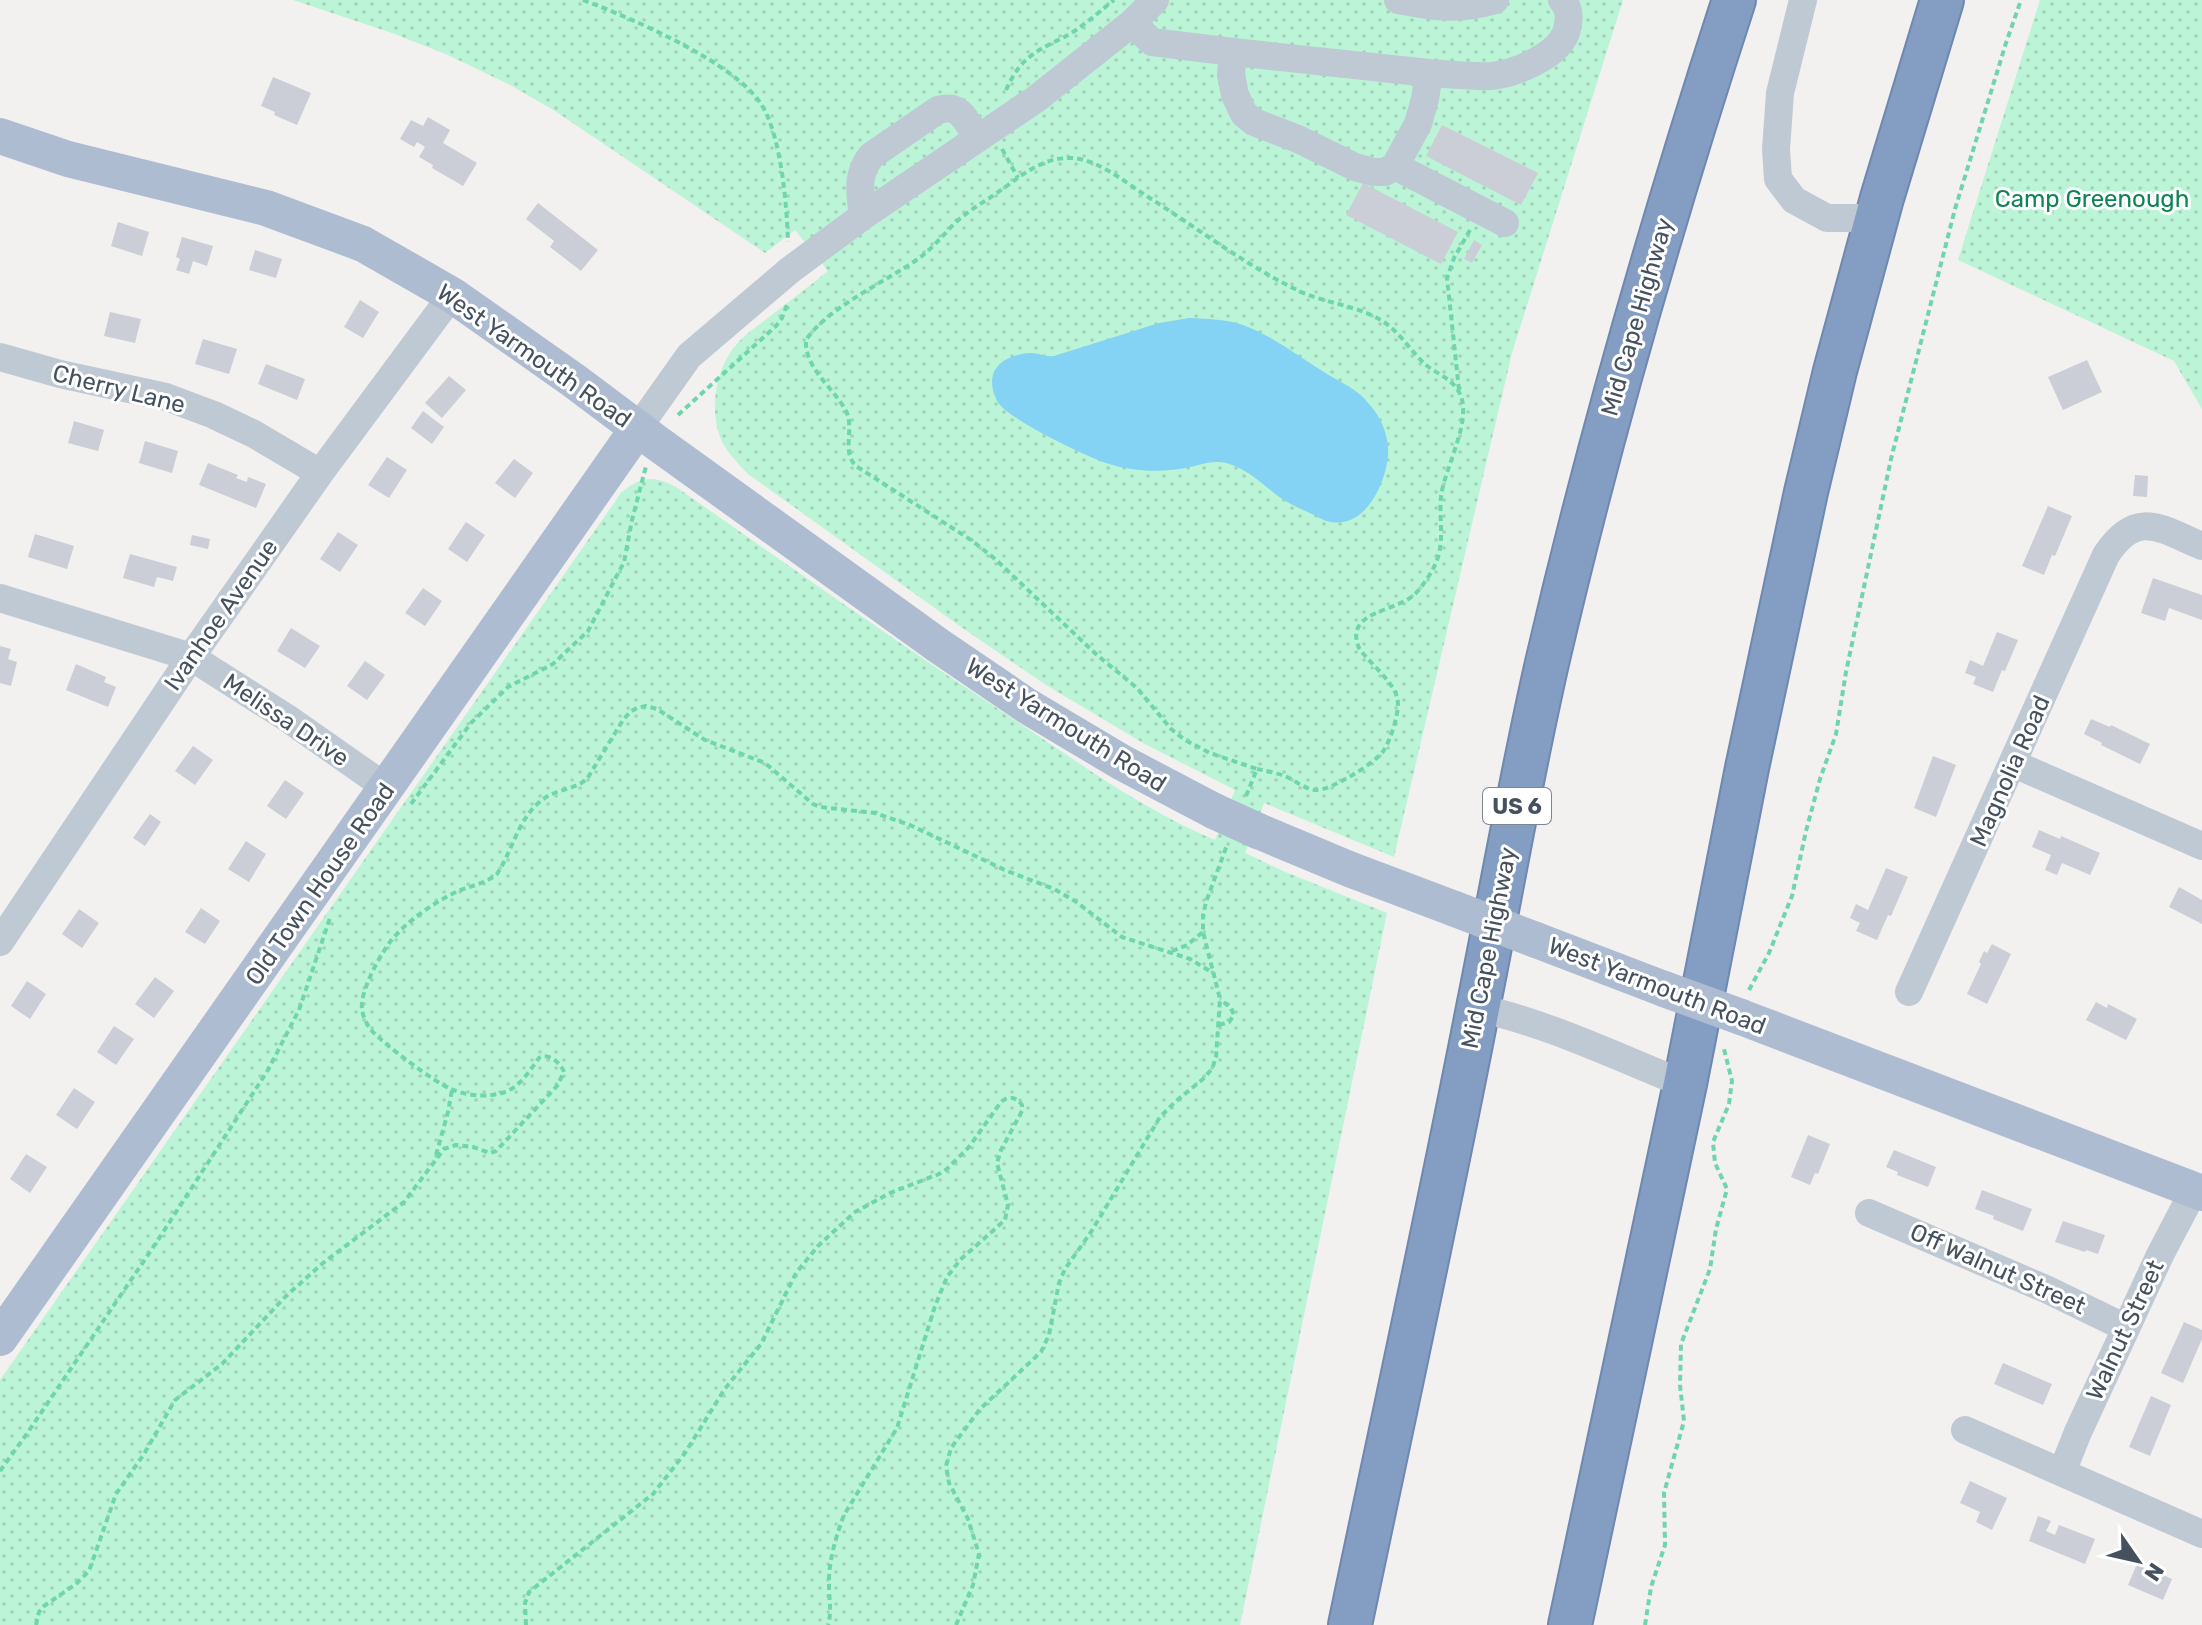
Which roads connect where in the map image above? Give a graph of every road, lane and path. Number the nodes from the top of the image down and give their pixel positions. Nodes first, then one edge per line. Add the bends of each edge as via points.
1 (583, 0) edge
2 (1155, 0) edge
3 (1398, 0) edge
4 (1495, 0) edge
5 (1562, 0) edge
6 (1734, 0) edge
7 (1803, 0) edge
8 (1942, 0) edge
9 (2021, 0) edge
10 (1132, 23) junction
11 (1233, 52) junction
12 (1429, 73) junction
13 (0, 136) edge
14 (977, 137) junction
15 (1395, 166) junction
16 (863, 216) junction
17 (1493, 217) joint
18 (1877, 218) junction
19 (790, 270) junction
20 (452, 295) junction
21 (0, 357) edge
22 (1459, 393) junction
23 (676, 416) dead end
24 (638, 428) junction
25 (644, 472) dead end
26 (320, 473) junction
27 (2202, 546) edge
28 (0, 598) edge
29 (191, 657) junction
30 (2014, 764) junction
31 (1257, 769) junction
32 (399, 796) junction
33 (1236, 820) junction
34 (2202, 846) edge
35 (334, 905) dead end
36 (1203, 932) junction
37 (0, 942) edge
38 (1170, 952) junction
39 (1214, 973) junction
40 (1909, 992) dead end
41 (1220, 999) junction
42 (1478, 1008) junction
43 (1736, 1016) junction
44 (1219, 1025) junction
45 (1685, 1084) junction
46 (452, 1089) junction
47 (433, 1161) junction
48 (2198, 1192) edge
49 (1869, 1213) dead end
50 (2126, 1328) junction
51 (0, 1338) edge
52 (1965, 1430) dead end
53 (0, 1471) edge
54 (2062, 1472) junction
55 (2202, 1534) edge
56 (36, 1625) edge
57 (526, 1625) edge
58 (828, 1625) edge
59 (956, 1625) edge
60 (1350, 1625) edge
61 (1570, 1625) edge
62 (1645, 1625) edge

1 - 19 path via 700,54 761,103 773,128 781,172
2 - 10 street
3 - 4 street via 1443,8
5 - 12 street via 1569,14 1566,35 1542,57 1491,76
6 - 42 highway, Mid Cape Highway / US 6 via 1649,271 1583,515 1531,735
7 - 18 street via 1780,93 1778,179 1794,200 1827,218
8 - 18 highway
9 - 43 path via 1955,209 1902,414 1836,734 1792,896
10 - 11 street via 1152,42
10 - 14 street via 1036,99
11 - 12 street
11 - 15 street via 1235,95 1254,122 1355,167 1385,172
12 - 15 street via 1418,124
13 - 20 main road, West Yarmouth Road via 304,221 363,244
14 - 16 street
14 - 16 street via 949,107 871,156 860,185
15 - 17 street
16 - 19 street
17 - 22 path via 1454,258 1447,278
18 - 45 highway via 1806,492
19 - 23 path via 782,318
19 - 24 street via 689,356
20 - 24 main road, West Yarmouth Road
20 - 26 street, Ivanhoe Avenue
21 - 26 street, Cherry Lane via 166,397 254,434
22 - 31 path via 1459,439 1441,496 1436,562 1414,596 1366,618 1356,632 1359,648 1399,701 1386,747 1369,763 1316,791
22 - 31 path via 1378,318 1291,286 1102,168 1075,158 1048,161 969,211 933,248 825,319 806,340 808,356 848,416 849,455 856,466 994,558 1137,688 1185,740
24 - 32 main road, Old Town House Road
24 - 33 main road, West Yarmouth Road via 1027,706 1121,762
25 - 32 path via 624,562 588,631 553,664 508,687
26 - 29 street, Ivanhoe Avenue
27 - 30 street, Magnolia Road via 2145,525 2129,530 2110,549
28 - 29 street, Melissa Drive
29 - 32 street, Melissa Drive
29 - 37 street, Ivanhoe Avenue
30 - 34 street
30 - 40 street, Magnolia Road
31 - 33 path
32 - 51 main road, Old Town House Road
33 - 36 path via 1206,902
33 - 43 main road, West Yarmouth Road, bridge
35 - 53 path via 299,1010 268,1070
36 - 38 path
36 - 39 path
38 - 39 path
38 - 46 path via 1122,937 1054,889 910,825 875,813 813,804 765,763 705,740 646,706 623,720 587,779 550,794 530,811 497,874 421,913 388,944 377,964 362,1000 365,1021 386,1044
39 - 41 path
41 - 44 path
41 - 44 path via 1234,1015
42 - 45 street via 1543,1026
42 - 60 highway, Mid Cape Highway / US 6
43 - 48 main road, West Yarmouth Road
43 - 62 path via 1724,1050 1732,1081 1729,1104 1713,1142 1715,1163 1727,1189 1710,1269 1681,1344 1684,1421 1664,1493 1665,1545
44 - 59 path via 1212,1069 1160,1117 1065,1269 1041,1352 980,1409 951,1448 949,1483 979,1554
45 - 61 highway
46 - 47 path
46 - 47 path via 503,1093 543,1055 564,1072 496,1151 456,1145
47 - 56 path via 404,1202 323,1263 222,1364 175,1400 116,1494 89,1571 44,1606
48 - 50 street, Walnut Street via 2160,1255
49 - 50 street, Off Walnut Street
50 - 54 street, Walnut Street
52 - 54 street
54 - 55 street
57 - 58 path via 529,1592 653,1494 671,1472 761,1344 796,1273 818,1246 863,1207 947,1169 1001,1102 1014,1098 1022,1111 997,1163 1007,1214 960,1260 940,1292 897,1428 840,1526 830,1572

